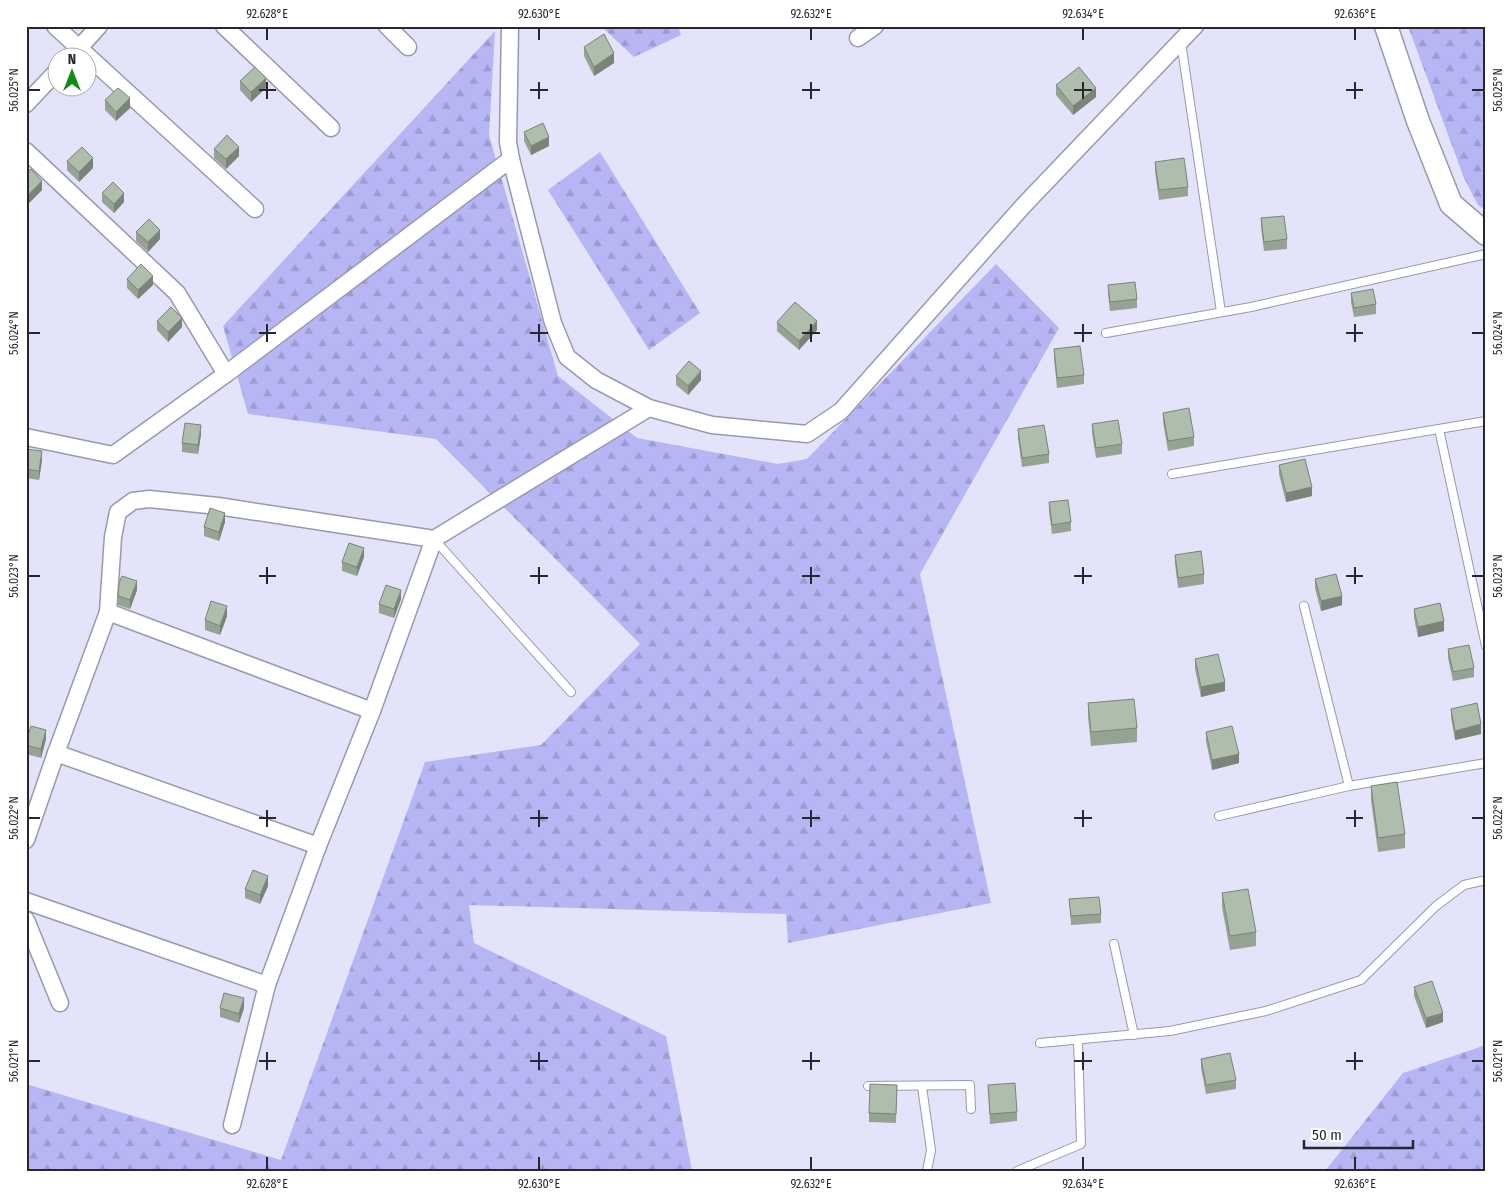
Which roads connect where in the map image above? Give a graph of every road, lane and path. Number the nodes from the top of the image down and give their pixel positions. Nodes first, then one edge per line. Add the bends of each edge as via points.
1 (55, 26) edge
2 (99, 26) edge
3 (224, 26) edge
4 (387, 26) edge
5 (510, 26) edge
6 (875, 26) edge
7 (1195, 26) edge
8 (1386, 26) edge
9 (858, 38) dead end
10 (1181, 40) junction
11 (408, 47) dead end
12 (71, 48) edge
13 (78, 48) edge
14 (98, 73) edge
15 (48, 81) edge
16 (26, 104) edge
17 (331, 128) dead end
18 (26, 151) edge
19 (511, 159) junction
20 (255, 208) dead end
21 (1486, 234) edge
22 (1486, 254) edge
23 (1221, 312) junction
24 (1106, 332) dead end
25 (226, 374) junction
26 (649, 408) junction
27 (1486, 421) edge
28 (1439, 429) junction
29 (26, 437) edge
30 (1172, 474) dead end
31 (434, 539) junction
32 (1304, 606) dead end
33 (108, 612) junction
34 (1486, 646) edge
35 (571, 692) dead end
36 (372, 711) junction
37 (56, 753) junction
38 (1486, 763) edge
39 (1349, 786) junction
40 (1219, 816) dead end
41 (26, 840) edge
42 (318, 846) junction
43 (1486, 880) edge
44 (26, 901) edge
45 (26, 920) edge
46 (1114, 944) dead end
47 (267, 986) junction
48 (60, 1003) dead end
49 (1134, 1035) junction
50 (1078, 1040) junction
51 (1040, 1044) dead end
52 (868, 1086) edge
53 (922, 1087) junction
54 (971, 1109) dead end
55 (232, 1125) dead end
56 (927, 1171) edge
57 (1017, 1171) edge

1 - 12 street
2 - 13 street
3 - 17 street
4 - 11 street
5 - 19 street via 508,142
6 - 9 street
7 - 10 street
8 - 21 main road via 1418,121 1451,204
10 - 23 lane
10 - 26 street via 1024,205 841,411 807,434 712,425
14 - 20 street
15 - 16 street
18 - 25 street via 177,293
19 - 25 street
19 - 26 street via 553,323 567,357 596,380
22 - 23 lane
23 - 24 lane
25 - 29 street via 114,455
26 - 31 street
27 - 28 lane
28 - 30 lane
28 - 34 lane
31 - 33 street via 218,506 149,499 133,501 118,512
31 - 35 lane
31 - 36 street
32 - 39 lane
33 - 36 street
33 - 37 street
36 - 42 street
37 - 41 street
37 - 42 street
38 - 39 lane
39 - 40 lane
42 - 47 street
43 - 49 lane via 1464,884 1436,906 1361,980 1266,1011 1170,1031
44 - 47 street
45 - 48 street
46 - 49 lane
47 - 55 street
49 - 50 lane
50 - 51 lane
50 - 57 lane via 1081,1144
52 - 53 lane
53 - 54 lane via 970,1086
53 - 56 lane via 931,1150

